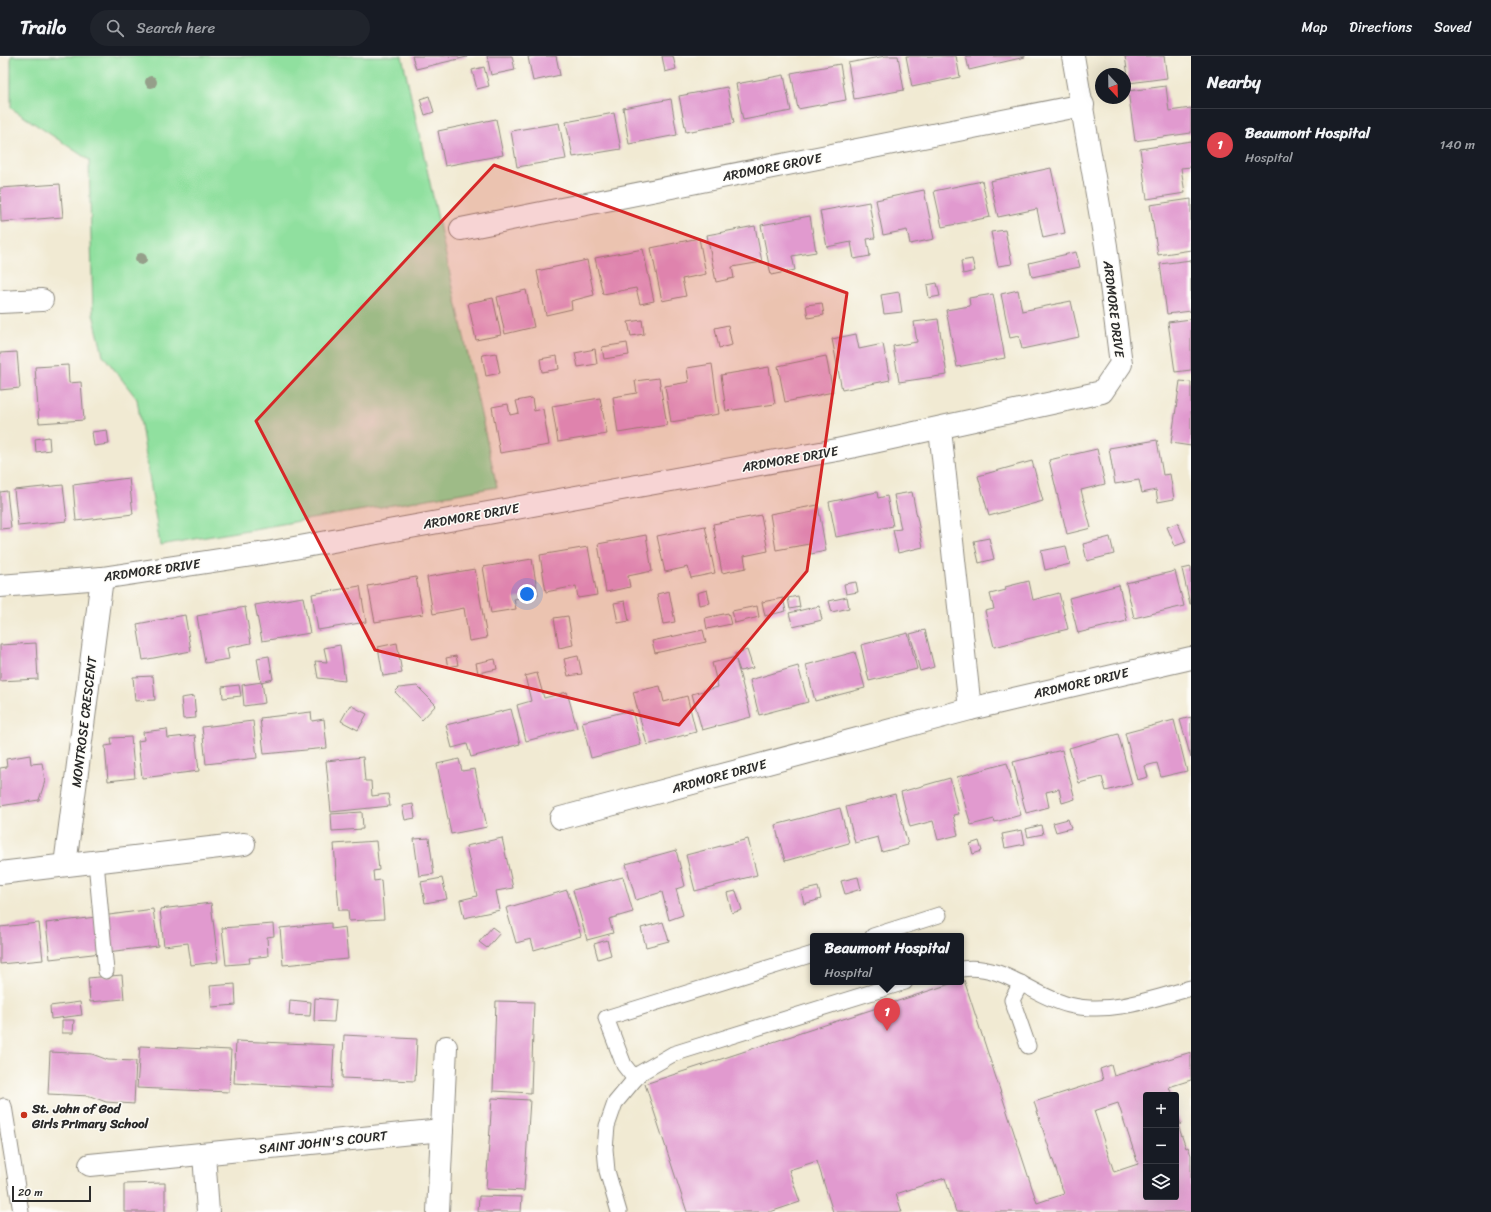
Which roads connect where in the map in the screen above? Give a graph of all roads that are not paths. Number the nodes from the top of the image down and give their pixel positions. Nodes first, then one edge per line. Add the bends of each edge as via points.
1 (1073, 56) edge
2 (1083, 105) junction
3 (461, 229) dead end
4 (42, 300) dead end
5 (0, 302) edge
6 (940, 429) junction
7 (102, 578) junction
8 (0, 586) edge
9 (1191, 658) edge
10 (970, 709) junction
11 (561, 818) dead end
12 (244, 844) dead end
13 (96, 862) junction
14 (65, 865) junction
15 (0, 873) edge
16 (939, 915) dead end
17 (914, 930) edge
18 (894, 933) edge
19 (810, 955) edge
20 (964, 969) edge
21 (106, 971) dead end
22 (1021, 983) junction
23 (895, 985) edge
24 (1191, 988) edge
25 (1028, 1046) dead end
26 (446, 1047) dead end
27 (635, 1078) junction
28 (4, 1106) dead end
29 (442, 1130) junction
30 (204, 1154) junction
31 (90, 1165) dead end
32 (21, 1212) edge
33 (208, 1212) edge
34 (438, 1212) edge
35 (619, 1212) edge

1 - 2 street, ARDMORE DRIVE
2 - 3 street, ARDMORE GROVE
2 - 6 street, ARDMORE DRIVE via 1106,246 1121,364 1102,392
4 - 5 street
6 - 7 street, ARDMORE DRIVE via 837,450 288,549
6 - 10 street
7 - 8 street, ARDMORE DRIVE
7 - 14 street, MONTROSE CRESCENT
9 - 10 street, ARDMORE DRIVE
10 - 11 street, ARDMORE DRIVE
12 - 13 street
13 - 14 street
13 - 21 lane
14 - 15 street
16 - 17 lane
17 - 18 lane
19 - 27 lane via 606,1018 624,1065
20 - 22 lane via 1004,974
22 - 24 lane via 1069,1005 1110,1009
22 - 25 lane via 1012,1000
23 - 27 lane via 673,1054
26 - 29 street
27 - 35 lane via 615,1102 607,1126 604,1149 607,1171
28 - 32 lane
29 - 30 street, SAINT JOHN'S COURT
29 - 34 street
30 - 31 street, SAINT JOHN'S COURT
30 - 33 street

